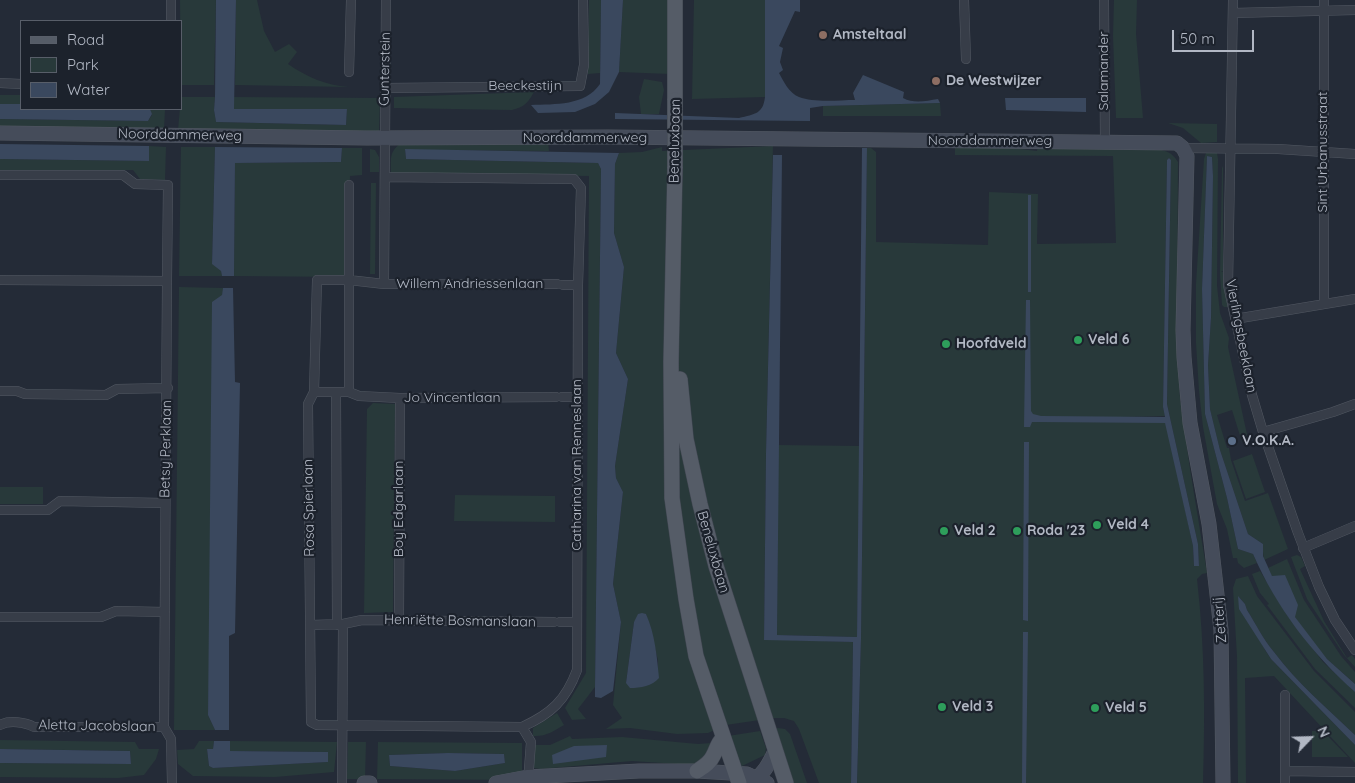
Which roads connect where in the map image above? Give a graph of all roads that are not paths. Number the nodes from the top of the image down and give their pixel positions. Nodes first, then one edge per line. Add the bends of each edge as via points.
1 (171, 0) edge
2 (351, 0) edge
3 (386, 0) edge
4 (584, 0) edge
5 (675, 0) edge
6 (964, 0) edge
7 (1104, 0) edge
8 (1233, 0) edge
9 (1324, 0) edge
10 (1324, 10) junction
11 (1355, 10) edge
12 (1233, 13) junction
13 (171, 20) edge
14 (966, 59) dead end
15 (349, 72) dead end
16 (0, 84) edge
17 (20, 84) edge
18 (385, 88) junction
19 (0, 133) edge
20 (385, 138) junction
21 (1105, 142) junction
22 (1229, 149) junction
23 (1185, 152) junction
24 (1323, 152) junction
25 (1355, 154) edge
26 (0, 175) edge
27 (385, 177) junction
28 (349, 185) dead end
29 (0, 280) edge
30 (317, 280) joint
31 (350, 280) junction
32 (167, 281) junction
33 (384, 284) junction
34 (578, 285) junction
35 (1355, 300) edge
36 (1324, 303) junction
37 (673, 313) junction
38 (1235, 319) junction
39 (168, 388) junction
40 (0, 391) edge
41 (314, 392) junction
42 (336, 392) junction
43 (349, 392) junction
44 (578, 397) junction
45 (400, 398) junction
46 (1355, 404) edge
47 (1263, 432) junction
48 (165, 503) junction
49 (0, 510) edge
50 (1355, 526) edge
51 (1303, 548) junction
52 (166, 612) junction
53 (0, 617) edge
54 (399, 620) junction
55 (576, 622) junction
56 (310, 625) junction
57 (340, 625) junction
58 (1355, 650) edge
59 (1285, 695) dead end
60 (0, 725) edge
61 (342, 725) junction
62 (164, 727) junction
63 (522, 727) junction
64 (724, 738) junction
65 (775, 751) junction
66 (697, 771) junction
67 (1285, 771) junction
68 (1355, 772) edge
69 (738, 778) edge
70 (528, 780) edge
71 (758, 781) edge
72 (172, 783) edge
73 (342, 783) edge
74 (364, 783) edge
75 (370, 783) edge
76 (496, 783) edge
77 (786, 783) edge
78 (1223, 783) edge
79 (1285, 783) edge

1 - 13 street
2 - 15 street
3 - 18 street, Gunterstein
4 - 18 street, Beeckestijn via 584,65 580,86
5 - 37 main road, Beneluxbaan, bridge
6 - 14 street
7 - 21 street, Salamander
8 - 12 street, Vierlingsbeeklaan
9 - 10 street, Sint Urbanusstraat
10 - 11 street
10 - 12 street
10 - 24 street, Sint Urbanusstraat
12 - 22 street, Vierlingsbeeklaan
16 - 17 street
18 - 20 street, Gunterstein
19 - 20 street, Noorddammerweg
20 - 21 street, Noorddammerweg
20 - 27 street, Willem Andriessenlaan
21 - 23 street, Noorddammerweg via 1177,143
22 - 23 street, Noorddammerweg
22 - 24 street, Noorddammerweg
22 - 38 street, Vierlingsbeeklaan via 1228,285
23 - 78 street, Zetterij via 1184,357 1190,423 1212,541 1222,639
24 - 25 street, Noorddammerweg
24 - 36 street, Sint Urbanusstraat
26 - 32 street, Betsy Perklaan via 123,175 135,184 168,185
27 - 33 street, Willem Andriessenlaan
27 - 34 street, Catharina van Renneslaan via 574,180 580,188
28 - 31 street
29 - 32 street
30 - 31 street, Willem Andriessenlaan
30 - 41 street, Rosa Spierlaan
31 - 33 street, Willem Andriessenlaan
31 - 43 street
32 - 39 street, Betsy Perklaan
33 - 34 street, Willem Andriessenlaan
34 - 44 street, Catharina van Renneslaan
35 - 36 street
36 - 38 street
37 - 64 main road, Beneluxbaan via 672,498 696,656
37 - 65 main road, Beneluxbaan via 686,439 700,504 716,566
38 - 47 street, Vierlingsbeeklaan
39 - 40 street via 117,389 106,395
39 - 48 street, Betsy Perklaan
41 - 42 street
41 - 56 street, Rosa Spierlaan via 308,404
42 - 43 street
42 - 57 street, Rosa Spierlaan
43 - 45 street, Jo Vincentlaan via 359,396
44 - 45 street, Jo Vincentlaan
44 - 55 street, Catharina van Renneslaan
45 - 54 street, Boy Edgarlaan
46 - 47 street
47 - 51 street, Vierlingsbeeklaan
48 - 49 street via 60,501 48,510
48 - 52 street, Betsy Perklaan
50 - 51 street
51 - 58 street, Vierlingsbeeklaan via 1335,620
52 - 53 street via 116,611 101,617
52 - 62 street, Betsy Perklaan
54 - 55 street, Henriëtte Bosmanslaan
54 - 57 street, Henriëtte Bosmanslaan via 367,620
55 - 63 street, Catharina van Renneslaan via 577,670 570,688 561,701 540,719
56 - 57 street
56 - 61 street, Rosa Spierlaan via 311,722 316,725
57 - 61 street, Rosa Spierlaan
59 - 67 street
60 - 62 street, Aletta Jacobslaan
61 - 63 street, Catharina van Renneslaan
61 - 73 street, Rosa Spierlaan
62 - 72 street, Betsy Perklaan via 171,739
63 - 70 street via 531,742
64 - 66 main road via 710,761
64 - 69 main road, Beneluxbaan
65 - 71 street
65 - 77 main road, Beneluxbaan
66 - 69 street
66 - 70 street via 639,771
67 - 68 street
67 - 79 street
69 - 71 street via 747,774
70 - 76 street
74 - 75 street

